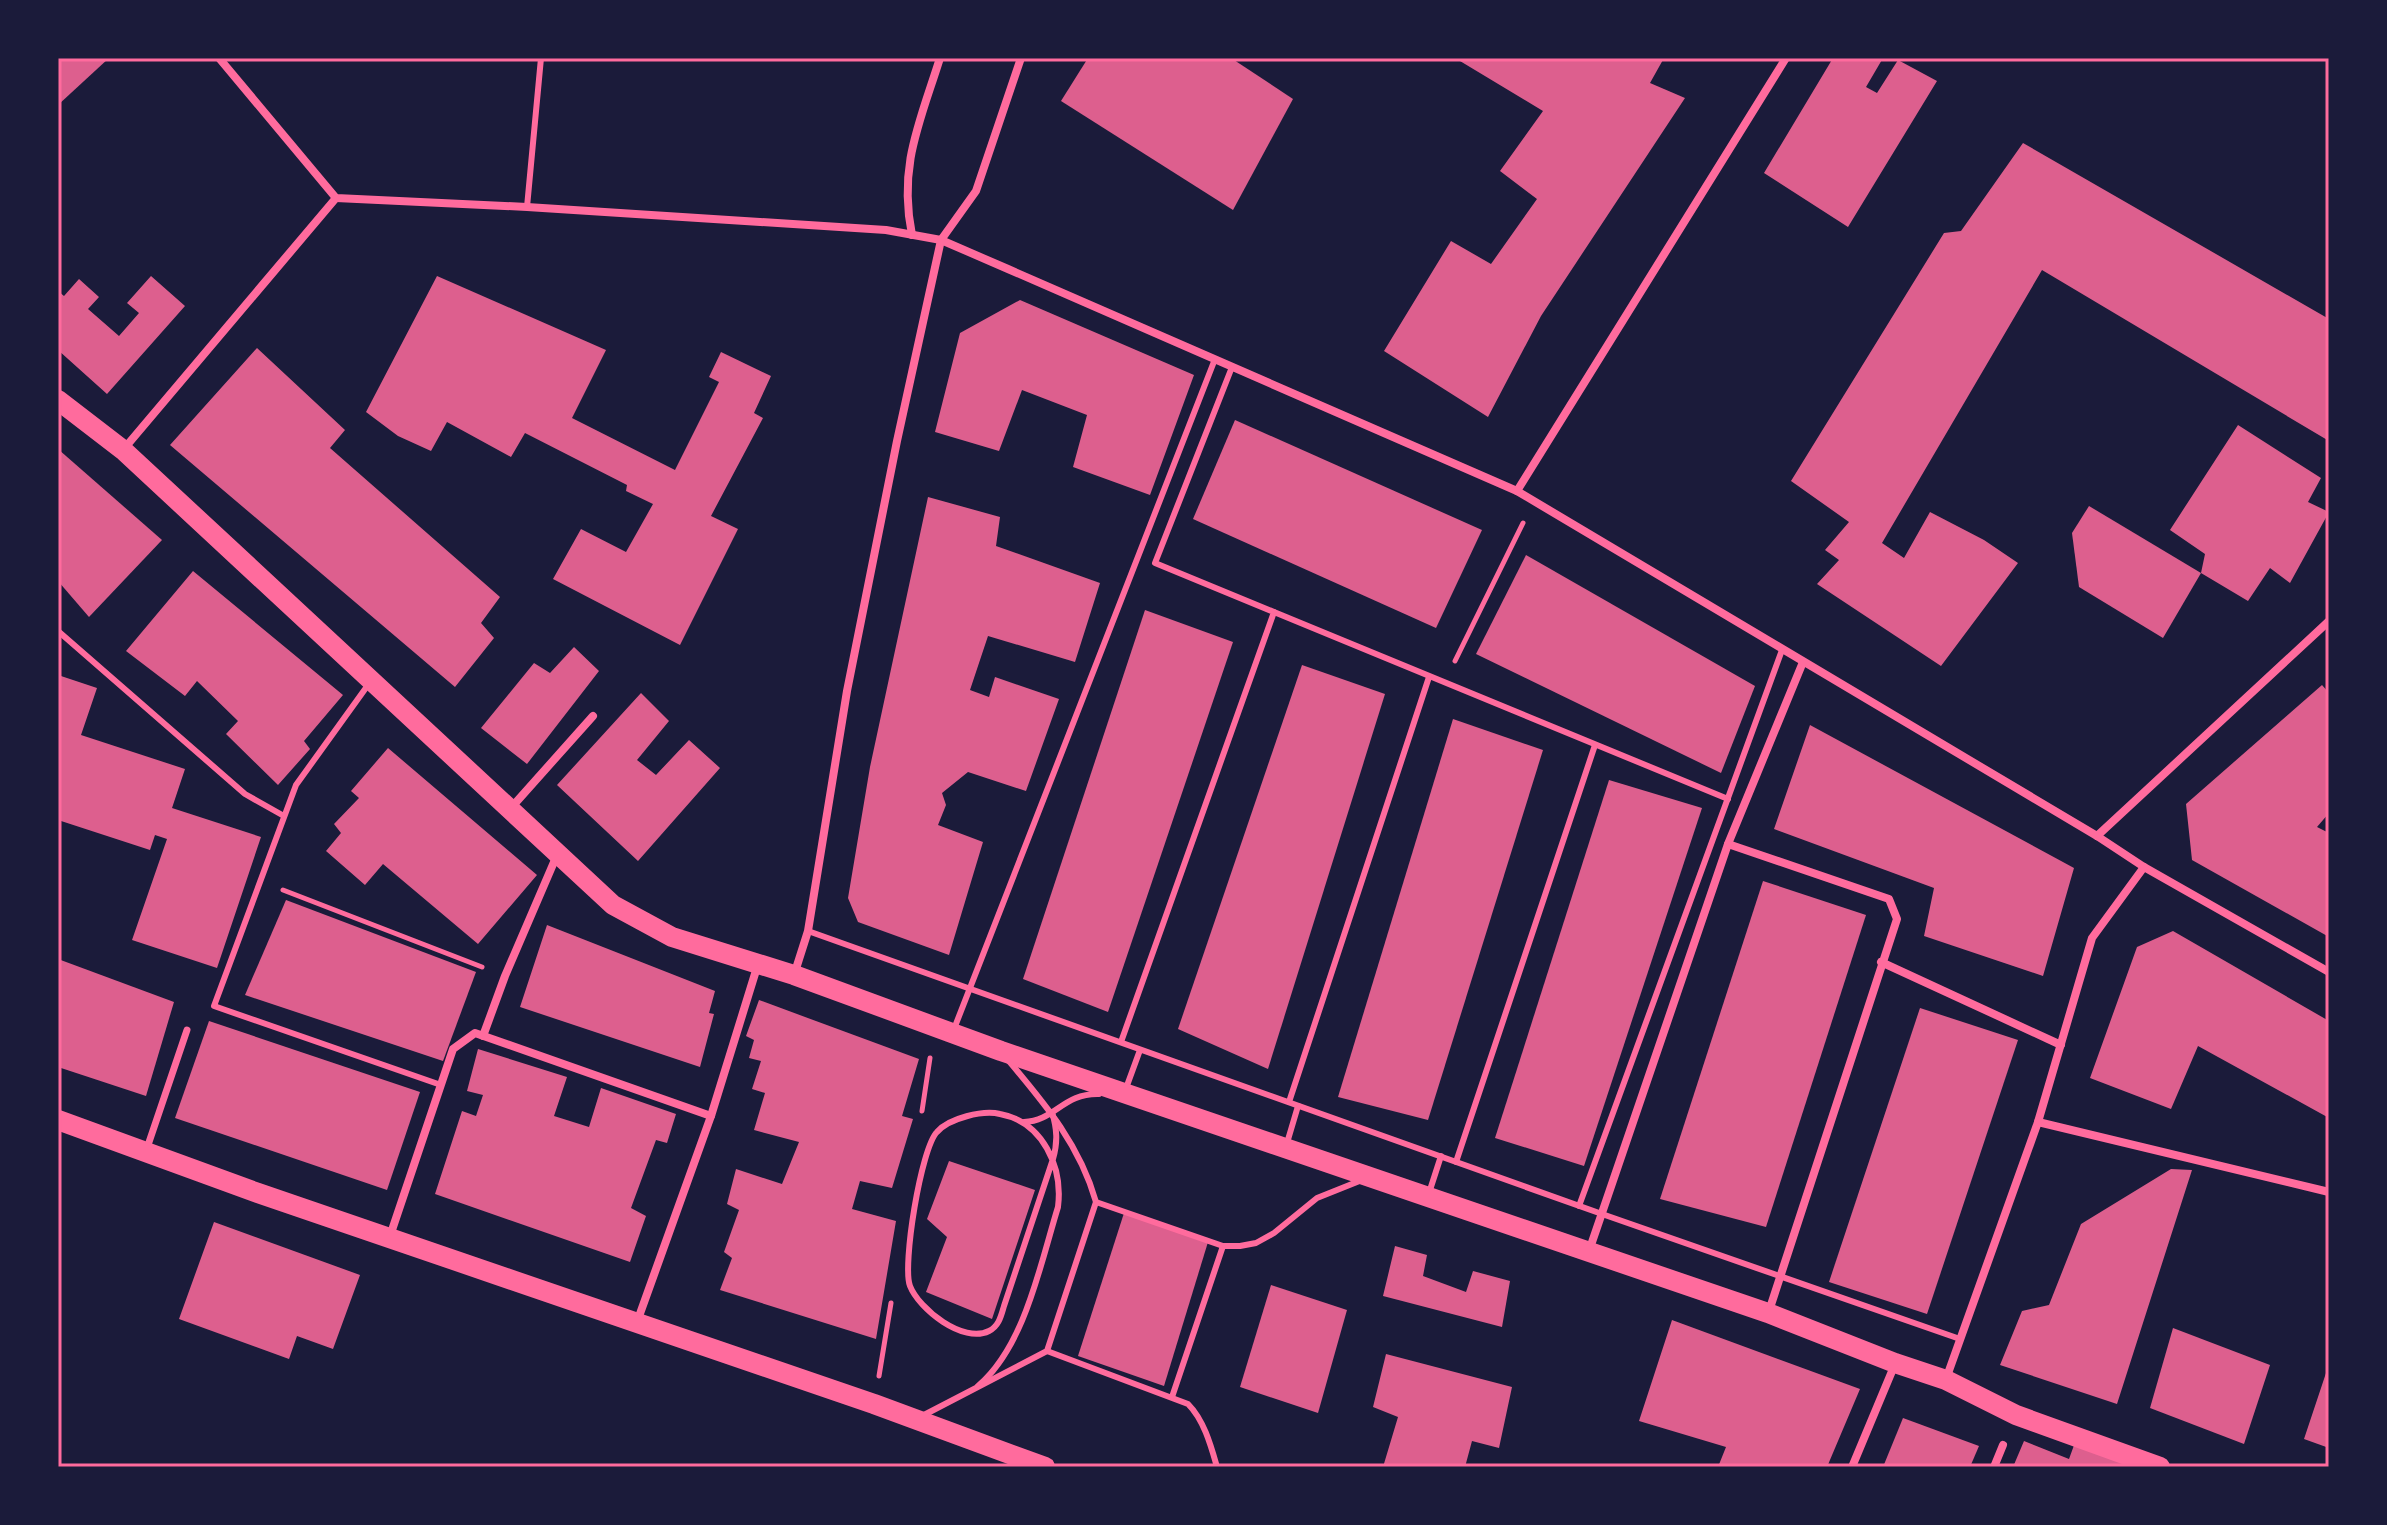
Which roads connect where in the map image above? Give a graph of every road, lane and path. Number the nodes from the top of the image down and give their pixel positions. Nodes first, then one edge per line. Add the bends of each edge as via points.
1 (219, 58) edge
2 (541, 58) edge
3 (940, 58) edge
4 (1021, 58) edge
5 (1786, 58) edge
6 (336, 198) junction
7 (527, 207) junction
8 (912, 235) junction
9 (941, 240) junction
10 (1215, 359) junction
11 (1232, 367) junction
12 (58, 400) edge
13 (123, 450) junction
14 (1517, 491) junction
15 (1534, 501) junction
16 (1274, 612) junction
17 (2329, 621) edge
18 (58, 631) edge
19 (1782, 650) junction
20 (1803, 662) junction
21 (1429, 677) junction
22 (370, 682) junction
23 (1444, 682) junction
24 (593, 716) dead end
25 (1595, 745) junction
26 (1728, 799) junction
27 (509, 810) junction
28 (284, 816) junction
29 (2097, 836) junction
30 (1728, 844) junction
31 (557, 854) junction
32 (2144, 867) junction
33 (260, 881) junction
34 (808, 931) junction
35 (1881, 962) junction
36 (758, 963) junction
37 (2329, 972) edge
38 (794, 975) junction
39 (505, 976) junction
40 (969, 989) junction
41 (187, 1030) dead end
42 (953, 1033) junction
43 (483, 1036) junction
44 (1121, 1042) junction
45 (2061, 1045) junction
46 (1140, 1050) junction
47 (1001, 1051) junction
48 (441, 1085) junction
49 (1125, 1093) junction
50 (1289, 1102) junction
51 (1298, 1106) junction
52 (1052, 1112) junction
53 (711, 1116) junction
54 (58, 1120) edge
55 (1024, 1122) junction
56 (2038, 1122) junction
57 (1286, 1146) junction
58 (145, 1153) junction
59 (1441, 1156) junction
60 (1053, 1159) junction
61 (1456, 1162) junction
62 (1370, 1177) junction
63 (2329, 1192) edge
64 (1428, 1196) junction
65 (1096, 1202) junction
66 (1579, 1206) junction
67 (1602, 1214) junction
68 (390, 1237) junction
69 (1223, 1246) junction
70 (1589, 1252) junction
71 (1779, 1277) junction
72 (1768, 1313) junction
73 (636, 1323) junction
74 (1960, 1339) junction
75 (1047, 1351) junction
76 (1895, 1363) junction
77 (1946, 1380) junction
78 (978, 1386) junction
79 (1172, 1397) junction
80 (915, 1419) junction
81 (2003, 1445) dead end
82 (1045, 1467) edge
83 (1217, 1467) edge
84 (1852, 1467) edge
85 (1994, 1467) edge
86 (2160, 1467) edge

1 - 6 street
2 - 7 lane
3 - 8 street via 907,173
4 - 9 street via 976,191
5 - 14 street
6 - 7 street
6 - 13 street
7 - 8 street
8 - 9 street
9 - 10 street
9 - 34 street via 850,676
10 - 11 street
10 - 40 lane
11 - 14 street
11 - 16 lane via 1155,563
12 - 13 main road
13 - 22 main road
14 - 15 street
15 - 19 street
15 - 23 path
16 - 21 lane
16 - 44 lane
17 - 29 street
18 - 28 lane via 245,794
19 - 20 street
19 - 26 lane
20 - 29 street
20 - 30 street
21 - 23 lane
21 - 50 lane
22 - 27 main road
22 - 28 lane via 296,785
23 - 25 lane
24 - 27 street
25 - 26 lane
25 - 61 lane
26 - 66 lane
27 - 31 main road
28 - 33 lane
29 - 32 street
30 - 35 street via 1889,899 1897,919
30 - 67 street
31 - 36 main road via 613,905 672,937
31 - 39 street
32 - 37 street
32 - 45 street via 2092,938
33 - 39 path
33 - 48 lane via 214,1006
34 - 38 street
34 - 40 lane
35 - 45 street
35 - 71 street
36 - 38 main road
36 - 53 street
38 - 42 main road
39 - 43 street
40 - 42 lane
40 - 44 lane
41 - 58 street
42 - 47 main road
43 - 48 street via 475,1033 453,1049
43 - 53 street
44 - 46 lane
45 - 56 street
46 - 49 lane
46 - 50 lane
47 - 49 main road
47 - 52 lane
48 - 68 street
49 - 52 lane via 1076,1096
49 - 57 main road
50 - 51 lane
51 - 57 lane
51 - 59 lane
52 - 55 lane
52 - 60 lane via 1058,1141
52 - 65 lane via 1080,1158
53 - 73 street
54 - 58 main road
55 - 60 lane
55 - 60 lane via 983,1114 936,1132 919,1182 908,1274 928,1312 967,1332 991,1330 1000,1319
56 - 63 street
56 - 74 street
57 - 62 main road
58 - 68 main road
59 - 61 lane
59 - 64 lane
60 - 78 lane via 1058,1207 1017,1333 993,1374
61 - 66 lane
62 - 64 main road
62 - 69 lane via 1317,1198 1256,1243
64 - 70 main road
65 - 69 lane
65 - 75 lane
66 - 67 lane
67 - 70 street
67 - 71 lane
68 - 73 main road
69 - 79 lane
70 - 72 main road
71 - 72 street
71 - 74 lane
72 - 76 main road
73 - 80 main road
74 - 77 street
75 - 78 lane
75 - 79 lane
76 - 77 main road
76 - 84 street
77 - 86 main road via 2016,1415
78 - 80 lane
79 - 83 lane via 1195,1411
80 - 82 main road
81 - 85 street

